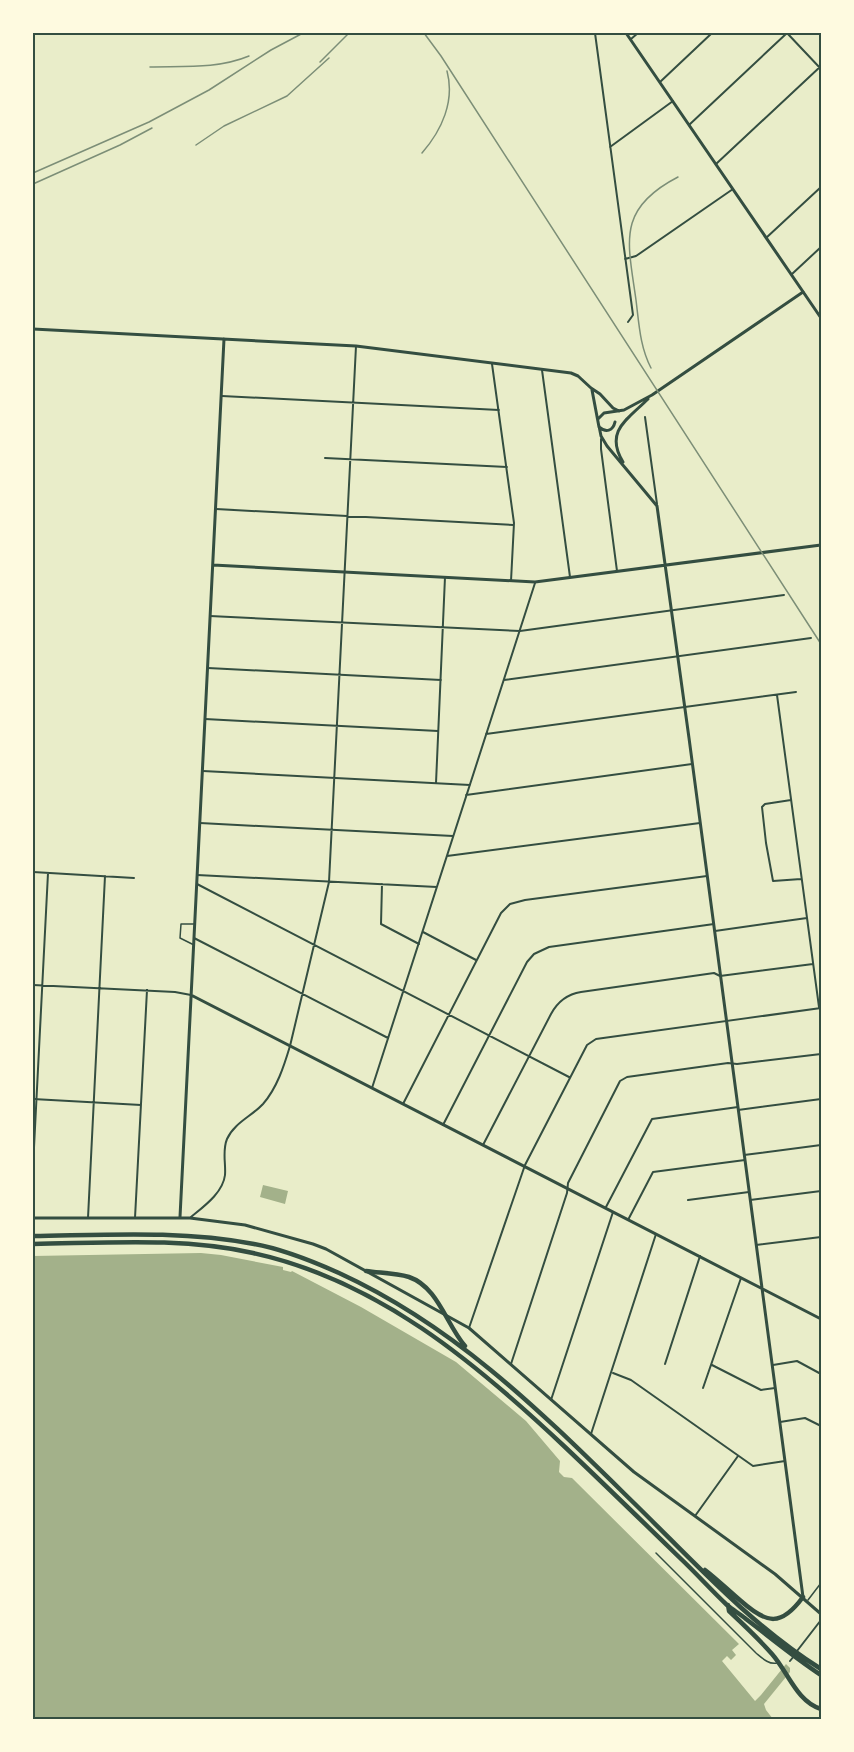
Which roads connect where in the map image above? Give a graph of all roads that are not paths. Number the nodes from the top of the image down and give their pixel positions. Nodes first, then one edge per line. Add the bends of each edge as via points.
1 (595, 33) edge
2 (626, 33) edge
3 (638, 33) edge
4 (712, 33) edge
5 (787, 33) edge
6 (630, 40) junction
7 (820, 67) edge
8 (660, 82) junction
9 (673, 101) junction
10 (689, 124) junction
11 (610, 147) junction
12 (716, 164) junction
13 (821, 187) edge
14 (733, 189) junction
15 (766, 238) junction
16 (821, 247) edge
17 (625, 259) junction
18 (791, 275) junction
19 (802, 292) junction
20 (821, 308) edge
21 (816, 312) junction
22 (821, 318) edge
23 (628, 322) dead end
24 (33, 329) edge
25 (224, 339) junction
26 (356, 346) junction
27 (492, 364) junction
28 (542, 370) junction
29 (591, 388) junction
30 (652, 395) junction
31 (222, 396) junction
32 (353, 402) junction
33 (499, 410) junction
34 (612, 411) junction
35 (645, 417) dead end
36 (598, 419) junction
37 (599, 426) junction
38 (616, 427) junction
39 (601, 436) junction
40 (325, 458) dead end
41 (350, 459) junction
42 (507, 467) junction
43 (629, 472) junction
44 (657, 506) junction
45 (216, 509) junction
46 (347, 516) junction
47 (514, 525) junction
48 (821, 545) edge
49 (213, 565) junction
50 (666, 565) junction
51 (617, 571) junction
52 (344, 572) junction
53 (445, 577) junction
54 (570, 578) junction
55 (512, 581) junction
56 (535, 582) junction
57 (784, 595) dead end
58 (672, 610) junction
59 (210, 616) junction
60 (342, 623) junction
61 (443, 627) junction
62 (520, 632) junction
63 (811, 638) dead end
64 (678, 656) junction
65 (208, 668) junction
66 (339, 675) junction
67 (441, 680) junction
68 (504, 680) junction
69 (796, 692) dead end
70 (777, 695) junction
71 (685, 708) junction
72 (205, 719) junction
73 (337, 726) junction
74 (438, 731) junction
75 (486, 734) junction
76 (692, 764) junction
77 (202, 771) junction
78 (334, 778) junction
79 (436, 783) junction
80 (470, 785) junction
81 (466, 795) junction
82 (791, 800) junction
83 (200, 823) junction
84 (700, 823) junction
85 (331, 829) junction
86 (453, 836) junction
87 (447, 856) junction
88 (33, 872) edge
89 (48, 873) junction
90 (197, 875) junction
91 (105, 876) junction
92 (708, 876) junction
93 (134, 878) dead end
94 (801, 879) junction
95 (329, 881) junction
96 (197, 884) junction
97 (382, 884) junction
98 (437, 887) junction
99 (807, 918) junction
100 (714, 924) junction
101 (195, 925) junction
102 (715, 931) junction
103 (422, 932) junction
104 (194, 938) junction
105 (418, 944) junction
106 (194, 945) junction
107 (314, 945) junction
108 (476, 960) junction
109 (813, 964) junction
110 (720, 975) junction
111 (33, 984) edge
112 (42, 985) junction
113 (100, 988) junction
114 (147, 990) junction
115 (403, 991) junction
116 (303, 993) junction
117 (191, 995) junction
118 (820, 1008) edge
119 (448, 1015) junction
120 (726, 1021) junction
121 (489, 1036) junction
122 (388, 1038) junction
123 (290, 1046) junction
124 (821, 1053) edge
125 (529, 1056) junction
126 (732, 1064) junction
127 (569, 1077) junction
128 (372, 1088) junction
129 (35, 1099) edge
130 (821, 1099) edge
131 (94, 1102) junction
132 (403, 1104) junction
133 (141, 1105) junction
134 (738, 1108) junction
135 (443, 1125) junction
136 (483, 1145) junction
137 (821, 1145) edge
138 (745, 1157) junction
139 (524, 1166) junction
140 (33, 1167) edge
141 (567, 1188) junction
142 (821, 1191) edge
143 (749, 1192) junction
144 (688, 1200) dead end
145 (750, 1200) junction
146 (606, 1209) junction
147 (613, 1212) junction
148 (180, 1217) junction
149 (33, 1218) edge
150 (88, 1218) junction
151 (135, 1218) junction
152 (190, 1218) junction
153 (628, 1220) junction
154 (656, 1234) junction
155 (33, 1236) edge
156 (821, 1236) edge
157 (33, 1244) edge
158 (756, 1245) junction
159 (700, 1256) junction
160 (366, 1271) junction
161 (741, 1278) junction
162 (762, 1289) junction
163 (821, 1319) edge
164 (469, 1328) junction
165 (469, 1351) junction
166 (511, 1364) junction
167 (664, 1364) dead end
168 (711, 1365) junction
169 (772, 1365) junction
170 (612, 1373) junction
171 (821, 1374) edge
172 (703, 1388) dead end
173 (776, 1388) junction
174 (551, 1400) junction
175 (780, 1422) junction
176 (821, 1426) edge
177 (591, 1434) junction
178 (738, 1456) junction
179 (785, 1461) junction
180 (695, 1516) junction
181 (656, 1553) dead end
182 (687, 1556) junction
183 (821, 1583) edge
184 (803, 1597) junction
185 (807, 1601) junction
186 (728, 1605) junction
187 (821, 1613) edge
188 (821, 1620) edge
189 (788, 1650) junction
190 (804, 1661) junction
191 (788, 1662) dead end
192 (781, 1663) dead end
193 (821, 1669) edge
194 (821, 1675) edge
195 (821, 1709) edge

1 - 11 street
2 - 6 street
3 - 6 street
4 - 8 street
5 - 7 street
5 - 10 street
6 - 8 street
7 - 12 street
8 - 9 street
9 - 10 street
9 - 11 street
10 - 12 street
11 - 17 street
12 - 14 street
13 - 15 street
14 - 15 street
14 - 17 street via 636,256
15 - 18 street
16 - 18 street
17 - 23 street via 633,315
18 - 19 street
19 - 21 street
19 - 30 street
20 - 21 street
21 - 22 street
24 - 25 street
25 - 26 street
25 - 31 street
26 - 27 street
26 - 32 street
27 - 28 street
27 - 33 street
28 - 29 street via 572,373
28 - 54 street
29 - 34 street
29 - 36 street
30 - 34 street via 624,410
30 - 38 street
31 - 32 street
31 - 45 street
32 - 33 street
32 - 41 street
33 - 42 street
34 - 36 street
34 - 38 street
35 - 44 street
36 - 37 street
37 - 38 street via 603,430
37 - 39 street
38 - 43 street via 616,448
39 - 43 street
39 - 51 street
40 - 41 street
41 - 42 street
41 - 46 street
42 - 47 street
43 - 44 street
44 - 50 street
45 - 46 street
45 - 49 street
46 - 47 street
46 - 52 street
47 - 55 street
48 - 50 street
49 - 52 street
49 - 59 street
50 - 51 street
50 - 58 street
51 - 54 street
52 - 53 street
52 - 60 street
53 - 55 street
53 - 61 street
54 - 56 street
55 - 56 street
56 - 62 street
57 - 58 street
58 - 62 street
58 - 64 street
59 - 60 street
59 - 65 street
60 - 61 street
60 - 66 street
61 - 62 street
61 - 67 street
62 - 68 street
63 - 64 street
64 - 68 street
64 - 71 street
65 - 66 street
65 - 72 street
66 - 67 street
66 - 73 street
67 - 74 street
68 - 75 street
69 - 70 street
70 - 71 street
70 - 82 street
71 - 75 street
71 - 76 street
72 - 73 street
72 - 77 street
73 - 74 street
73 - 78 street
74 - 79 street
75 - 80 street
76 - 81 street
76 - 84 street
77 - 78 street
77 - 83 street
78 - 79 street
78 - 85 street
79 - 80 street
80 - 81 street
81 - 86 street
82 - 94 street
82 - 94 street via 762,808 766,843 773,881
83 - 85 street
83 - 90 street
84 - 87 street
84 - 92 street
85 - 86 street
85 - 95 street
86 - 87 street
87 - 98 street
88 - 89 street
89 - 91 street
89 - 112 street
90 - 95 street
90 - 96 street
91 - 93 street
91 - 113 street
92 - 100 street
92 - 108 street via 514,903 503,911
94 - 99 street
95 - 97 street
95 - 107 street
96 - 101 street
96 - 107 street
97 - 98 street
97 - 105 street via 381,924
98 - 103 street
99 - 102 street
99 - 109 street
100 - 102 street
100 - 121 street via 539,950 527,962
101 - 104 street
101 - 106 lane via 181,924 180,938
102 - 110 street
103 - 105 street
103 - 108 street
104 - 106 street
104 - 116 street
105 - 115 street
106 - 117 street
107 - 115 street
107 - 116 street
108 - 119 street
109 - 110 street
109 - 118 street
110 - 120 street
110 - 125 street via 571,994 554,1009
111 - 112 street
112 - 113 street
112 - 129 street
113 - 114 street
113 - 131 street
114 - 117 street
114 - 133 street
115 - 119 street
115 - 122 street
116 - 122 street
116 - 123 street
117 - 123 street
117 - 148 street
118 - 120 street
119 - 121 street
119 - 132 street
120 - 126 street
120 - 127 street via 596,1039 584,1048
121 - 125 street
121 - 135 street
122 - 128 street
123 - 128 street
123 - 152 street via 267,1098 227,1138 223,1183
124 - 126 street
125 - 127 street
125 - 136 street
126 - 134 street
126 - 141 street via 620,1081
127 - 139 street
128 - 132 street
129 - 131 street
129 - 140 street
130 - 134 street
131 - 133 street
131 - 150 street
132 - 135 street
133 - 151 street
134 - 138 street
134 - 146 street via 652,1119
135 - 136 street
136 - 139 street
137 - 138 street
138 - 143 street
138 - 153 street via 653,1172
139 - 141 street
139 - 164 street
141 - 146 street
141 - 166 street
142 - 145 street
143 - 144 street
143 - 145 street
145 - 158 street
146 - 147 street
147 - 153 street
147 - 174 street
148 - 151 street
148 - 152 street
149 - 150 street
150 - 151 street
152 - 160 street via 245,1225 313,1244
153 - 154 street
154 - 159 street
154 - 170 street
155 - 165 highway via 149,1234 256,1244 309,1260 361,1284
156 - 158 street
157 - 186 highway via 153,1242 216,1246 298,1265 362,1293 405,1316 510,1395
158 - 162 street
159 - 161 street
159 - 167 street
160 - 164 street
160 - 165 highway via 406,1276 421,1283
161 - 162 street
161 - 168 street
162 - 163 street
162 - 169 street
164 - 166 street
165 - 182 highway via 530,1402
166 - 174 street
168 - 172 street
168 - 173 street via 761,1390
169 - 171 street via 797,1361
169 - 173 street
170 - 177 street
170 - 178 street via 631,1380
173 - 175 street
174 - 177 street
175 - 176 street via 805,1418
175 - 179 street
177 - 180 street via 634,1472
178 - 179 street via 753,1466
178 - 180 street
179 - 184 street
180 - 184 street
181 - 192 lane via 756,1653 774,1664
182 - 184 highway via 762,1617 783,1616
182 - 189 highway
183 - 185 lane
184 - 185 street
185 - 187 street
186 - 189 highway
186 - 195 highway via 729,1611 774,1656 808,1702
188 - 191 street
189 - 190 highway
190 - 193 highway
190 - 194 highway

